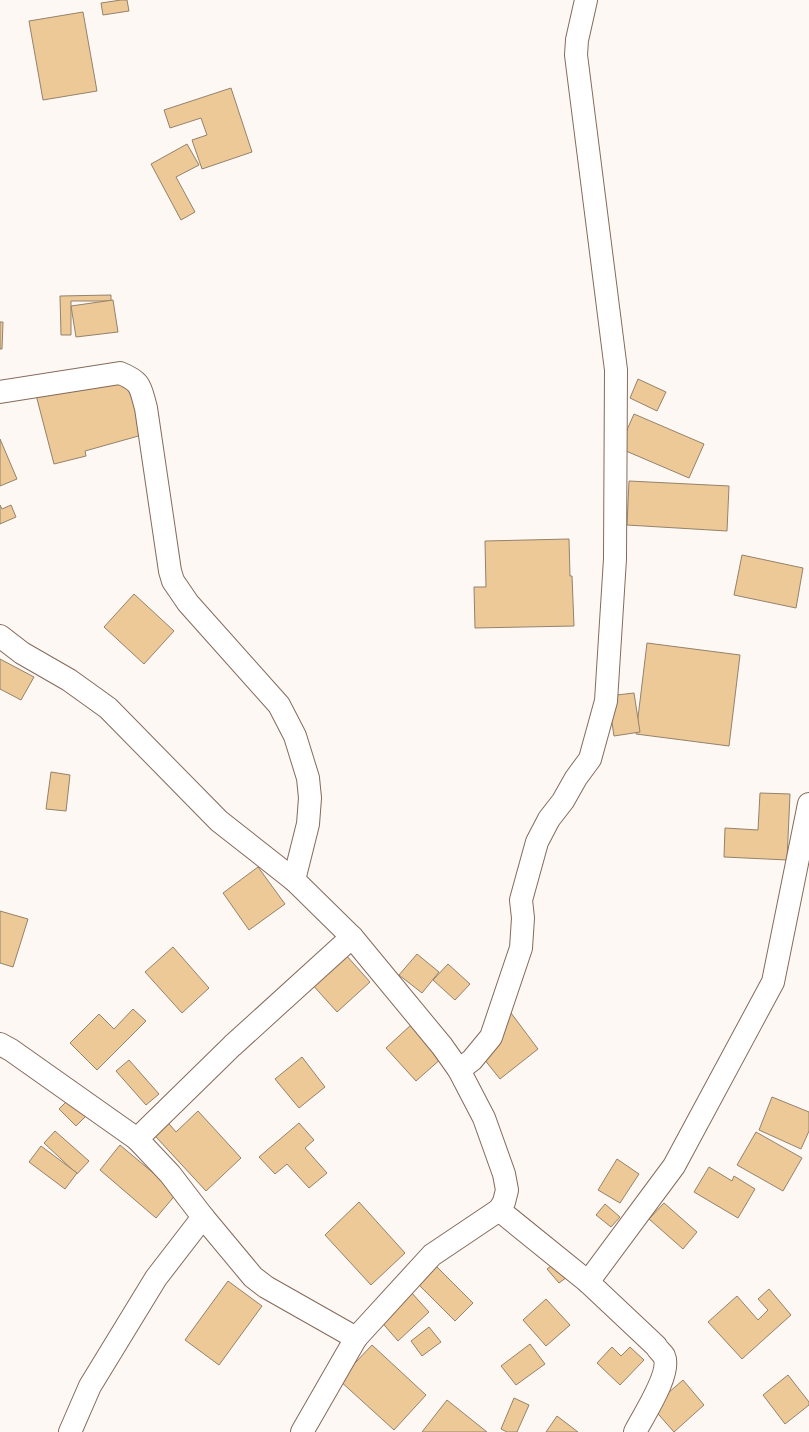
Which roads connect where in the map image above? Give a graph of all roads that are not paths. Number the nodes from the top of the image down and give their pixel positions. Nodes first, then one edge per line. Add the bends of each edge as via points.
1 (586, 0) edge
2 (0, 392) edge
3 (0, 636) edge
4 (809, 804) edge
5 (294, 880) junction
6 (352, 937) junction
7 (0, 1044) edge
8 (459, 1070) junction
9 (137, 1139) junction
10 (499, 1210) junction
11 (203, 1217) junction
12 (588, 1282) junction
13 (356, 1338) junction
14 (70, 1432) edge
15 (302, 1432) edge
16 (635, 1432) edge

1 - 8 street via 576,55 616,370 615,559 606,702 590,759 549,818 537,842 522,900 521,948 491,1037 472,1060
2 - 5 street via 120,372 133,378 140,387 146,408 173,581 188,603 278,705 295,736 308,778 310,798 308,824
3 - 5 street via 108,708 219,821
4 - 12 street via 773,982 674,1166
5 - 6 street
6 - 8 street
6 - 9 street via 232,1046
7 - 9 street
8 - 10 street via 484,1118 504,1174 507,1190
9 - 11 street via 170,1174
10 - 12 street
10 - 13 street via 432,1255
11 - 13 street via 253,1277
11 - 14 street via 152,1284 90,1386
12 - 16 street via 656,1346 664,1358 665,1374
13 - 15 street

